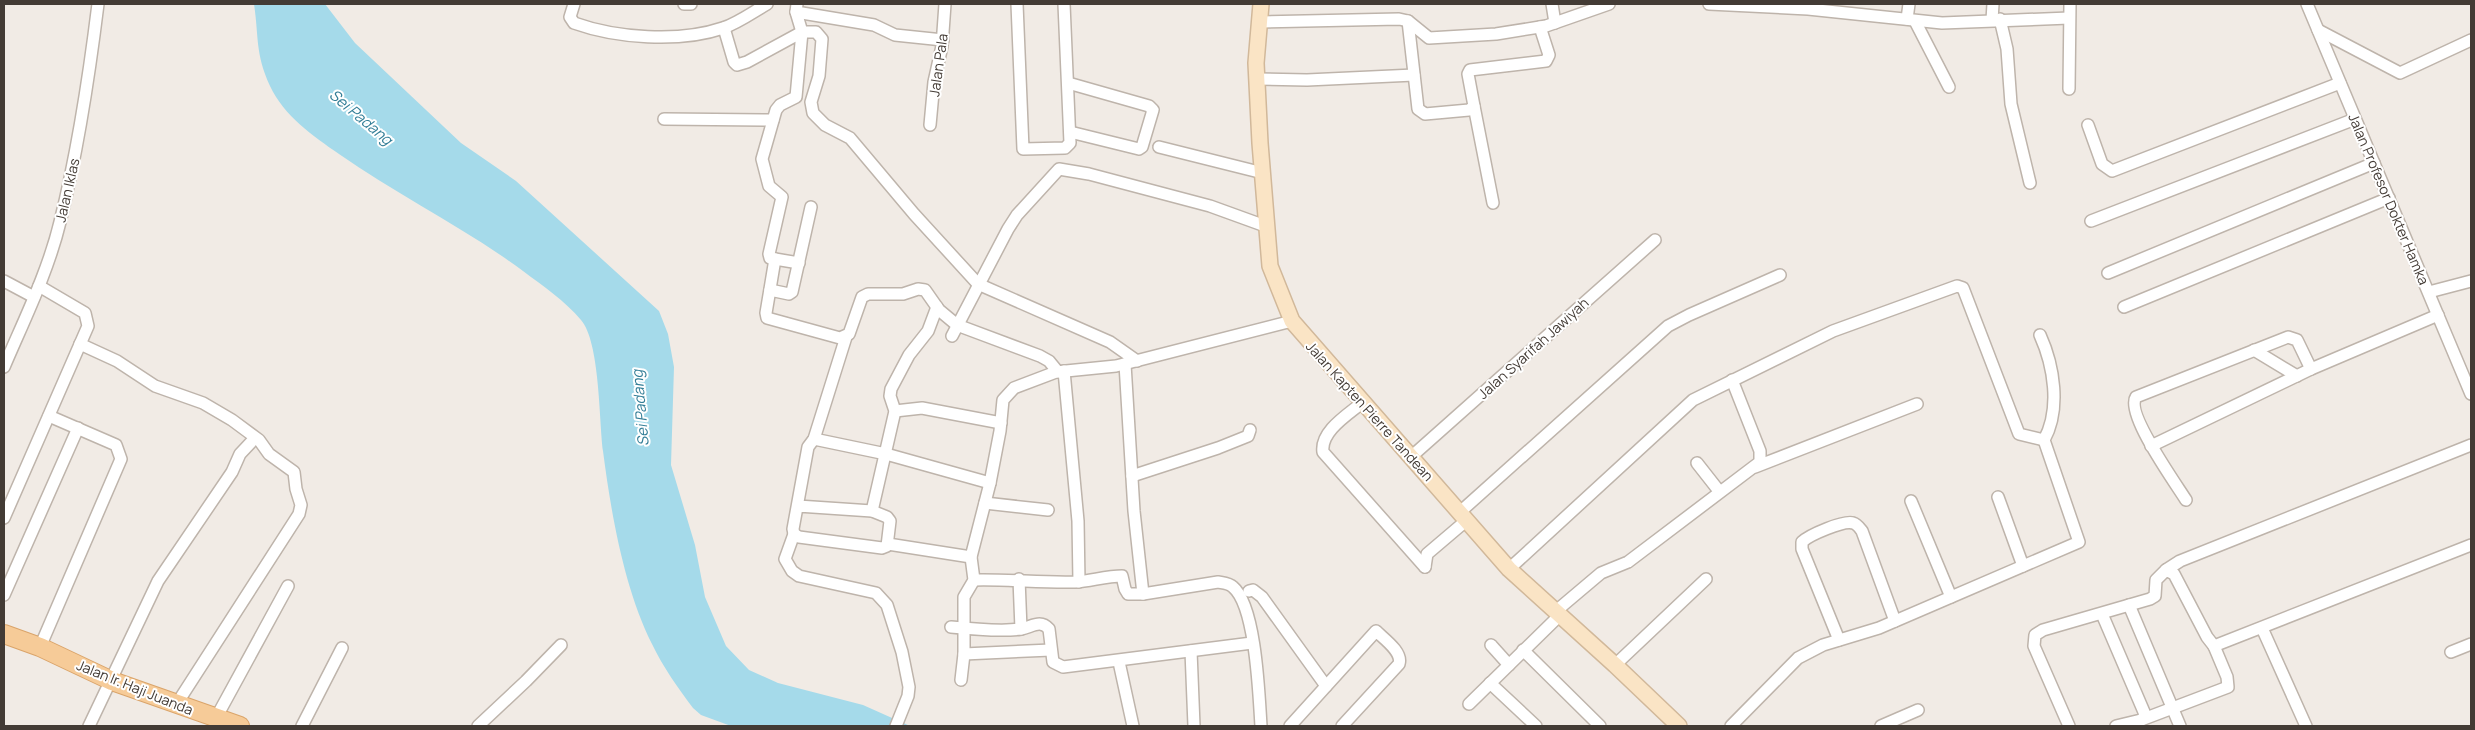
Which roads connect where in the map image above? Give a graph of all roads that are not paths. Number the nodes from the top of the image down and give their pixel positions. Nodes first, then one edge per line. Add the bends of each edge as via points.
1 (98, 4) edge
2 (574, 4) edge
3 (684, 4) edge
4 (691, 4) edge
5 (767, 4) edge
6 (945, 4) edge
7 (1017, 4) edge
8 (1064, 4) edge
9 (1261, 4) edge
10 (1552, 4) edge
11 (1609, 4) edge
12 (1709, 4) edge
13 (1909, 4) edge
14 (1993, 4) edge
15 (2070, 4) edge
16 (2307, 4) edge
17 (1821, 7) edge
18 (796, 8) edge
19 (2069, 18) junction
20 (1911, 20) junction
21 (1996, 20) junction
22 (1408, 21) junction
23 (1260, 22) junction
24 (1555, 23) junction
25 (1540, 27) junction
26 (724, 28) junction
27 (2318, 30) junction
28 (802, 32) junction
29 (942, 40) junction
30 (2471, 40) edge
31 (1414, 75) junction
32 (1257, 79) junction
33 (2340, 82) junction
34 (1068, 83) junction
35 (1949, 87) dead end
36 (2069, 89) dead end
37 (1474, 106) junction
38 (2355, 119) junction
39 (664, 120) dead end
40 (773, 120) junction
41 (930, 125) dead end
42 (2088, 126) dead end
43 (1070, 132) junction
44 (1159, 147) dead end
45 (2374, 163) junction
46 (1263, 173) junction
47 (2030, 183) dead end
48 (2389, 198) junction
49 (1493, 203) dead end
50 (811, 207) dead end
51 (2091, 221) dead end
52 (1268, 227) junction
53 (1655, 240) dead end
54 (775, 259) junction
55 (799, 263) junction
56 (2108, 273) dead end
57 (1780, 276) dead end
58 (4, 281) edge
59 (2471, 281) edge
60 (978, 284) junction
61 (39, 286) junction
62 (770, 290) junction
63 (2429, 292) junction
64 (34, 297) junction
65 (937, 307) junction
66 (2124, 307) dead end
67 (2438, 315) junction
68 (1292, 321) junction
69 (958, 325) junction
70 (2040, 335) dead end
71 (952, 336) dead end
72 (846, 337) junction
73 (80, 344) junction
74 (2254, 350) junction
75 (1137, 361) junction
76 (1125, 364) junction
77 (4, 367) edge
78 (2311, 370) junction
79 (1062, 372) junction
80 (2297, 376) junction
81 (1732, 380) junction
82 (2471, 394) edge
83 (1363, 402) junction
84 (1916, 404) dead end
85 (895, 411) junction
86 (49, 416) junction
87 (1001, 423) junction
88 (78, 428) junction
89 (1250, 430) dead end
90 (255, 438) junction
91 (814, 439) junction
92 (2044, 440) junction
93 (2471, 445) edge
94 (2151, 446) junction
95 (886, 454) junction
96 (1412, 456) junction
97 (1697, 463) dead end
98 (1753, 468) junction
99 (1132, 476) junction
100 (990, 483) junction
101 (1719, 491) junction
102 (1998, 497) dead end
103 (2186, 500) dead end
104 (1911, 501) dead end
105 (985, 503) junction
106 (798, 506) junction
107 (1048, 510) dead end
108 (872, 511) junction
109 (1463, 516) junction
110 (4, 518) edge
111 (794, 534) junction
112 (888, 544) junction
113 (2471, 545) edge
114 (971, 557) junction
115 (2024, 566) junction
116 (1509, 569) junction
117 (2166, 570) junction
118 (1019, 579) junction
119 (1706, 579) dead end
120 (974, 580) junction
121 (1078, 582) junction
122 (288, 586) dead end
123 (1249, 591) dead end
124 (1143, 594) junction
125 (4, 595) edge
126 (1951, 597) junction
127 (2129, 606) junction
128 (1558, 613) junction
129 (2102, 614) junction
130 (1896, 621) junction
131 (951, 627) dead end
132 (964, 628) junction
133 (2262, 628) junction
134 (1021, 629) junction
135 (4, 634) edge
136 (1839, 640) junction
137 (1252, 643) junction
138 (1491, 644) dead end
139 (2471, 644) edge
140 (561, 645) dead end
141 (2214, 646) junction
142 (40, 647) junction
143 (342, 648) dead end
144 (1051, 650) junction
145 (1523, 650) junction
146 (1191, 652) junction
147 (2451, 652) dead end
148 (964, 654) junction
149 (1119, 662) junction
150 (1508, 665) junction
151 (1615, 665) junction
152 (961, 680) dead end
153 (112, 681) junction
154 (1490, 683) junction
155 (1326, 686) junction
156 (1469, 704) dead end
157 (176, 705) junction
158 (2173, 709) junction
159 (1918, 710) dead end
160 (216, 718) junction
161 (2138, 723) edge
162 (89, 726) edge
163 (240, 726) edge
164 (302, 726) edge
165 (478, 726) edge
166 (896, 726) edge
167 (1133, 726) edge
168 (1194, 726) edge
169 (1261, 726) edge
170 (1290, 726) edge
171 (1342, 726) edge
172 (1536, 726) edge
173 (1600, 726) edge
174 (1679, 726) edge
175 (1731, 726) edge
176 (1881, 726) edge
177 (2069, 726) edge
178 (2116, 726) edge
179 (2180, 726) edge
180 (2306, 726) edge

1 - 61 street, Jalan Iklas via 79,135 60,223
2 - 26 street via 570,17 574,23 599,32 659,36 697,34
3 - 4 street
5 - 26 street
6 - 29 street, Jalan Pala
7 - 43 street via 1022,148 1065,148 1070,143
8 - 34 street
9 - 23 main road, Jalan Kapten Pierre Tandean
10 - 24 street
11 - 24 street
12 - 17 street
13 - 20 street
14 - 21 street
15 - 19 street
16 - 27 street, Jalan Profesor Dokter Hamka
17 - 20 street
18 - 28 street
18 - 29 street via 874,25 895,35
19 - 21 street
19 - 36 street
20 - 21 street via 1950,23
20 - 35 street
21 - 47 street via 2007,49 2012,104
22 - 23 street via 1380,18
22 - 25 street via 1429,38 1496,34
22 - 31 street
23 - 32 main road, Jalan Kapten Pierre Tandean
24 - 25 street
25 - 37 street via 1549,55 1546,61 1468,72
26 - 28 street via 737,65
27 - 30 street via 2400,73
27 - 33 street, Jalan Profesor Dokter Hamka
28 - 40 street via 796,98 780,105
28 - 60 street via 816,32 822,39 820,76 811,102 816,118 850,138
29 - 41 street, Jalan Pala
31 - 32 street
31 - 37 street via 1418,109 1422,113 1469,110
32 - 46 main road, Jalan Kapten Pierre Tandean
33 - 38 street, Jalan Profesor Dokter Hamka
33 - 42 street via 2112,171 2102,164
34 - 43 street
34 - 43 street via 1149,106 1153,110 1139,149
37 - 49 street
38 - 45 street, Jalan Profesor Dokter Hamka
38 - 51 street
39 - 40 street
40 - 54 street via 762,159 769,186 782,197 769,254
44 - 46 street
45 - 48 street, Jalan Profesor Dokter Hamka
45 - 56 street
46 - 52 main road, Jalan Kapten Pierre Tandean
48 - 63 street, Jalan Profesor Dokter Hamka
48 - 66 street
50 - 55 street
52 - 60 street via 1210,206 1059,169 1017,216
52 - 68 main road, Jalan Kapten Pierre Tandean via 1273,278
53 - 96 street, Jalan Syarifah Jawiyah
54 - 55 street
54 - 62 street
55 - 62 street via 791,294
57 - 109 street via 1668,326
58 - 64 street
59 - 63 street
60 - 69 street
60 - 75 street via 1110,342
61 - 64 street, Jalan Iklas
61 - 73 street via 85,313 88,326
62 - 72 street via 768,318
63 - 67 street, Jalan Profesor Dokter Hamka
64 - 77 street, Jalan Iklas
65 - 69 street
65 - 72 street via 925,290 868,294 862,297
65 - 85 street via 928,332 909,355 891,389
67 - 78 street
67 - 82 street, Jalan Profesor Dokter Hamka
68 - 75 street
68 - 83 main road, Jalan Kapten Pierre Tandean
69 - 71 street
69 - 79 street via 1040,356
70 - 92 street via 2052,372 2054,410
72 - 91 street
73 - 86 street
73 - 90 street via 117,361 155,386 202,403
74 - 78 street via 2282,338 2293,337
74 - 80 street
74 - 94 street via 2136,398 2134,410
75 - 76 street
76 - 79 street
76 - 99 street
78 - 80 street
79 - 87 street via 1014,388 1003,400
79 - 121 street via 1078,520
80 - 94 street
81 - 92 street via 1833,331 1961,286 2019,434
81 - 98 street via 1760,451 1760,462
81 - 116 street via 1693,400
83 - 96 main road, Jalan Kapten Pierre Tandean
83 - 109 street via 1326,435 1322,443 1323,452 1425,567 1427,554
84 - 98 street
85 - 87 street via 922,408
85 - 95 street
86 - 88 street
86 - 110 street
87 - 100 street
88 - 125 street
88 - 142 street via 116,445 121,459
89 - 99 street via 1248,436 1218,448
90 - 153 street via 240,454 232,472 158,581
90 - 157 street via 269,454 294,472 301,505 299,514
91 - 95 street
91 - 106 street via 808,447
92 - 115 street via 2079,542
93 - 117 street via 2180,561
94 - 103 street
95 - 100 street
95 - 108 street
96 - 109 main road, Jalan Kapten Pierre Tandean
97 - 101 street
98 - 101 street
99 - 124 street
100 - 105 street
101 - 128 street via 1628,562 1601,573
102 - 115 street
104 - 126 street
105 - 107 street
105 - 114 street
106 - 108 street
106 - 111 street
108 - 112 street via 890,521
109 - 116 main road, Jalan Kapten Pierre Tandean
111 - 112 street via 882,548
111 - 166 street via 786,559 792,572 820,582 876,593 887,605 909,687
112 - 114 street
113 - 133 street
114 - 120 street
115 - 126 street
116 - 128 main road, Jalan Kapten Pierre Tandean
117 - 127 street via 2156,580 2155,596
117 - 141 street via 2174,574
118 - 120 street
118 - 121 street via 1032,583
118 - 134 street
119 - 151 street
120 - 132 street via 964,596
121 - 124 street via 1122,576 1126,592
122 - 160 street
123 - 155 street via 1253,590 1262,597
124 - 137 street via 1213,583 1228,584 1240,595
126 - 130 street
127 - 129 street
127 - 158 street
128 - 145 street
128 - 151 main road, Jalan Kapten Pierre Tandean
129 - 161 street via 2144,712 2145,717
129 - 177 street via 2035,635 2034,646
130 - 136 street
130 - 136 street via 1862,531 1848,522 1808,536 1802,542
131 - 132 street
132 - 134 street
132 - 148 street
133 - 141 street
133 - 180 street
134 - 144 street via 1038,623 1046,625
135 - 142 main road, Jalan Ir. Haji Juanda
136 - 175 street via 1798,658
137 - 146 street
137 - 169 street
138 - 150 street
139 - 147 street
140 - 165 street
141 - 158 street via 2228,687
142 - 153 main road, Jalan Ir. Haji Juanda
143 - 164 street
144 - 148 street
144 - 149 street via 1053,662 1062,667
145 - 150 street
145 - 173 street
146 - 149 street
146 - 168 street
148 - 152 street
149 - 167 street
150 - 154 street
151 - 174 main road, Jalan Kapten Pierre Tandean
153 - 157 main road, Jalan Ir. Haji Juanda
153 - 162 street
154 - 156 street
154 - 172 street
155 - 170 street
155 - 171 street via 1376,631 1401,659
157 - 160 main road, Jalan Ir. Haji Juanda
158 - 161 street
158 - 179 street
159 - 176 street
160 - 163 main road, Jalan Ir. Haji Juanda
161 - 178 street

